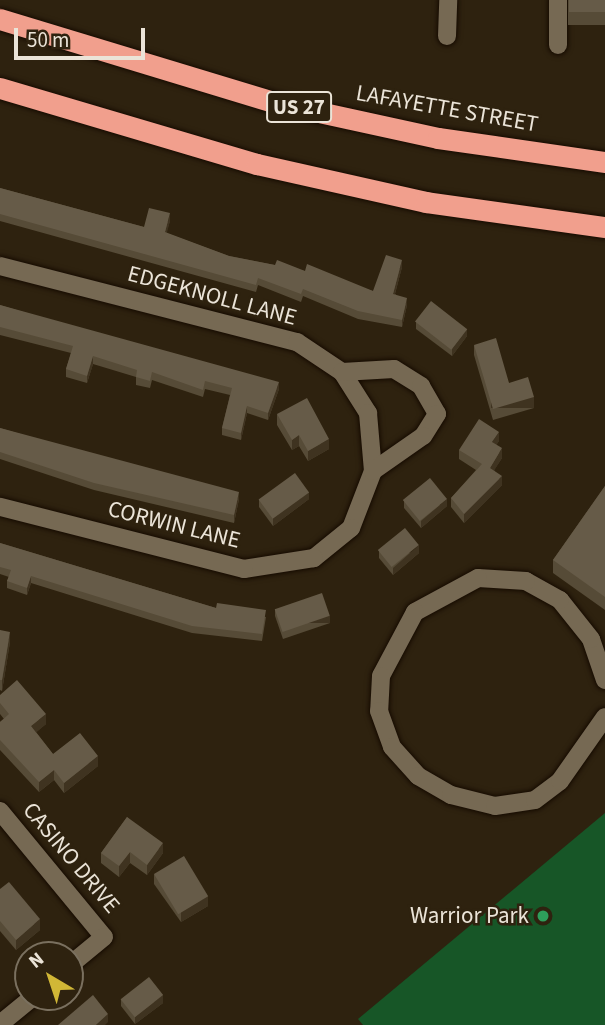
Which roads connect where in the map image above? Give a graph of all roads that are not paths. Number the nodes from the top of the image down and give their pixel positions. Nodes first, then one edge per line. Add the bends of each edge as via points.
1 (448, 0) edge
2 (558, 0) edge
3 (0, 19) edge
4 (447, 36) dead end
5 (558, 45) dead end
6 (0, 88) edge
7 (605, 162) edge
8 (605, 227) edge
9 (0, 266) edge
10 (342, 373) junction
11 (373, 471) junction
12 (0, 507) edge
13 (605, 680) edge
14 (605, 717) edge
15 (0, 811) edge
16 (84, 953) edge
17 (16, 1011) edge
18 (0, 1024) edge

1 - 4 street
2 - 5 street
3 - 7 highway, LAFAYETTE STREET / US 27 via 273,102 438,138
6 - 8 highway via 257,164 426,202
9 - 10 street, EDGEKNOLL LANE via 297,342
10 - 11 street, EDGEKNOLL LANE via 368,413
10 - 11 street via 394,369 421,386 437,414 423,436
11 - 12 street, CORWIN LANE via 351,528 314,558 244,569
13 - 14 street via 591,639 560,600 526,581 478,578 415,612 380,677 379,711 392,747 418,776 451,795 495,806 535,800 560,781
15 - 16 street, CASINO DRIVE via 104,937
17 - 18 street

